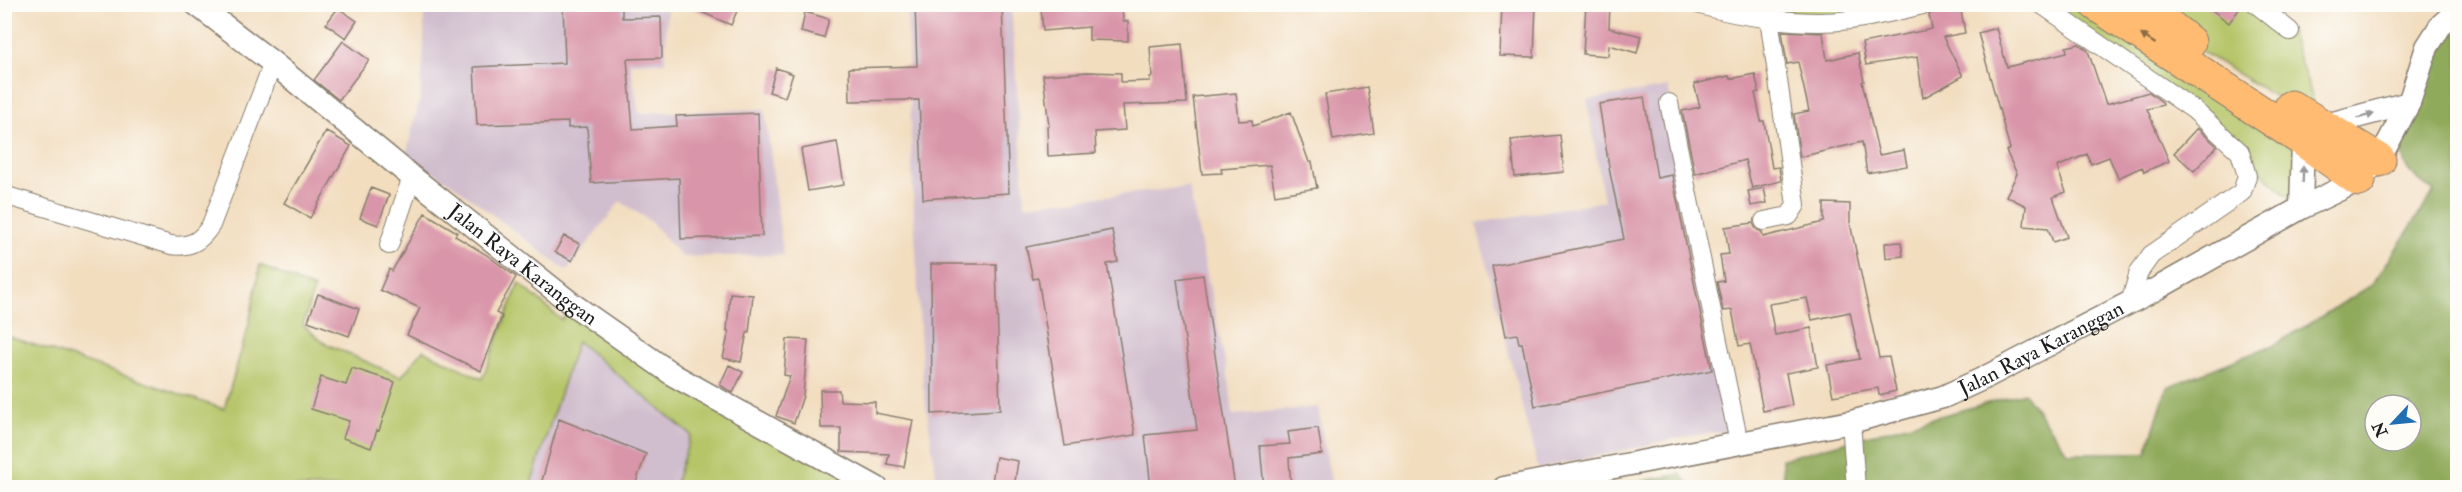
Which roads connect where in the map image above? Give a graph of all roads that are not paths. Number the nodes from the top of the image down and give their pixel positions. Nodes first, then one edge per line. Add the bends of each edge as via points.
1 (196, 4) edge
2 (1697, 4) edge
3 (1927, 4) edge
4 (2041, 4) edge
5 (2096, 4) edge
6 (2141, 4) edge
7 (2256, 4) edge
8 (2456, 4) edge
9 (2457, 11) edge
10 (1768, 18) junction
11 (2290, 31) dead end
12 (273, 63) junction
13 (1669, 103) dead end
14 (2409, 103) junction
15 (2312, 133) junction
16 (2369, 170) junction
17 (412, 177) junction
18 (4, 195) edge
19 (2301, 208) junction
20 (1764, 221) dead end
21 (389, 245) dead end
22 (2130, 303) junction
23 (1851, 422) junction
24 (1739, 443) junction
25 (1547, 483) edge
26 (878, 488) edge
27 (1504, 488) edge
28 (1856, 488) edge

1 - 12 street, Jalan Raya Karanggan
2 - 10 street via 1727,13
3 - 10 street via 1851,20
4 - 22 street via 2194,110 2240,152 2247,176 2242,192 2151,255 2139,272
15 -> 5 highway
6 - 15 highway
7 - 11 street
8 - 9 street
9 - 14 street via 2441,25 2427,47
10 - 20 street via 1796,204 1788,216
12 - 17 street, Jalan Raya Karanggan
12 - 18 street via 211,225 194,243 171,245
13 - 24 street
15 -> 14 street
14 - 16 street
15 - 16 highway
19 -> 15 street
16 - 19 street, Jalan Raya Karanggan
17 - 21 street
17 - 26 street, Jalan Raya Karanggan via 572,304 675,376
19 - 22 street, Jalan Raya Karanggan
22 - 23 street, Jalan Raya Karanggan via 1943,397
23 - 24 street, Jalan Raya Karanggan
23 - 28 street
24 - 25 street, Jalan Raya Karanggan
25 - 27 street, Jalan Raya Karanggan

